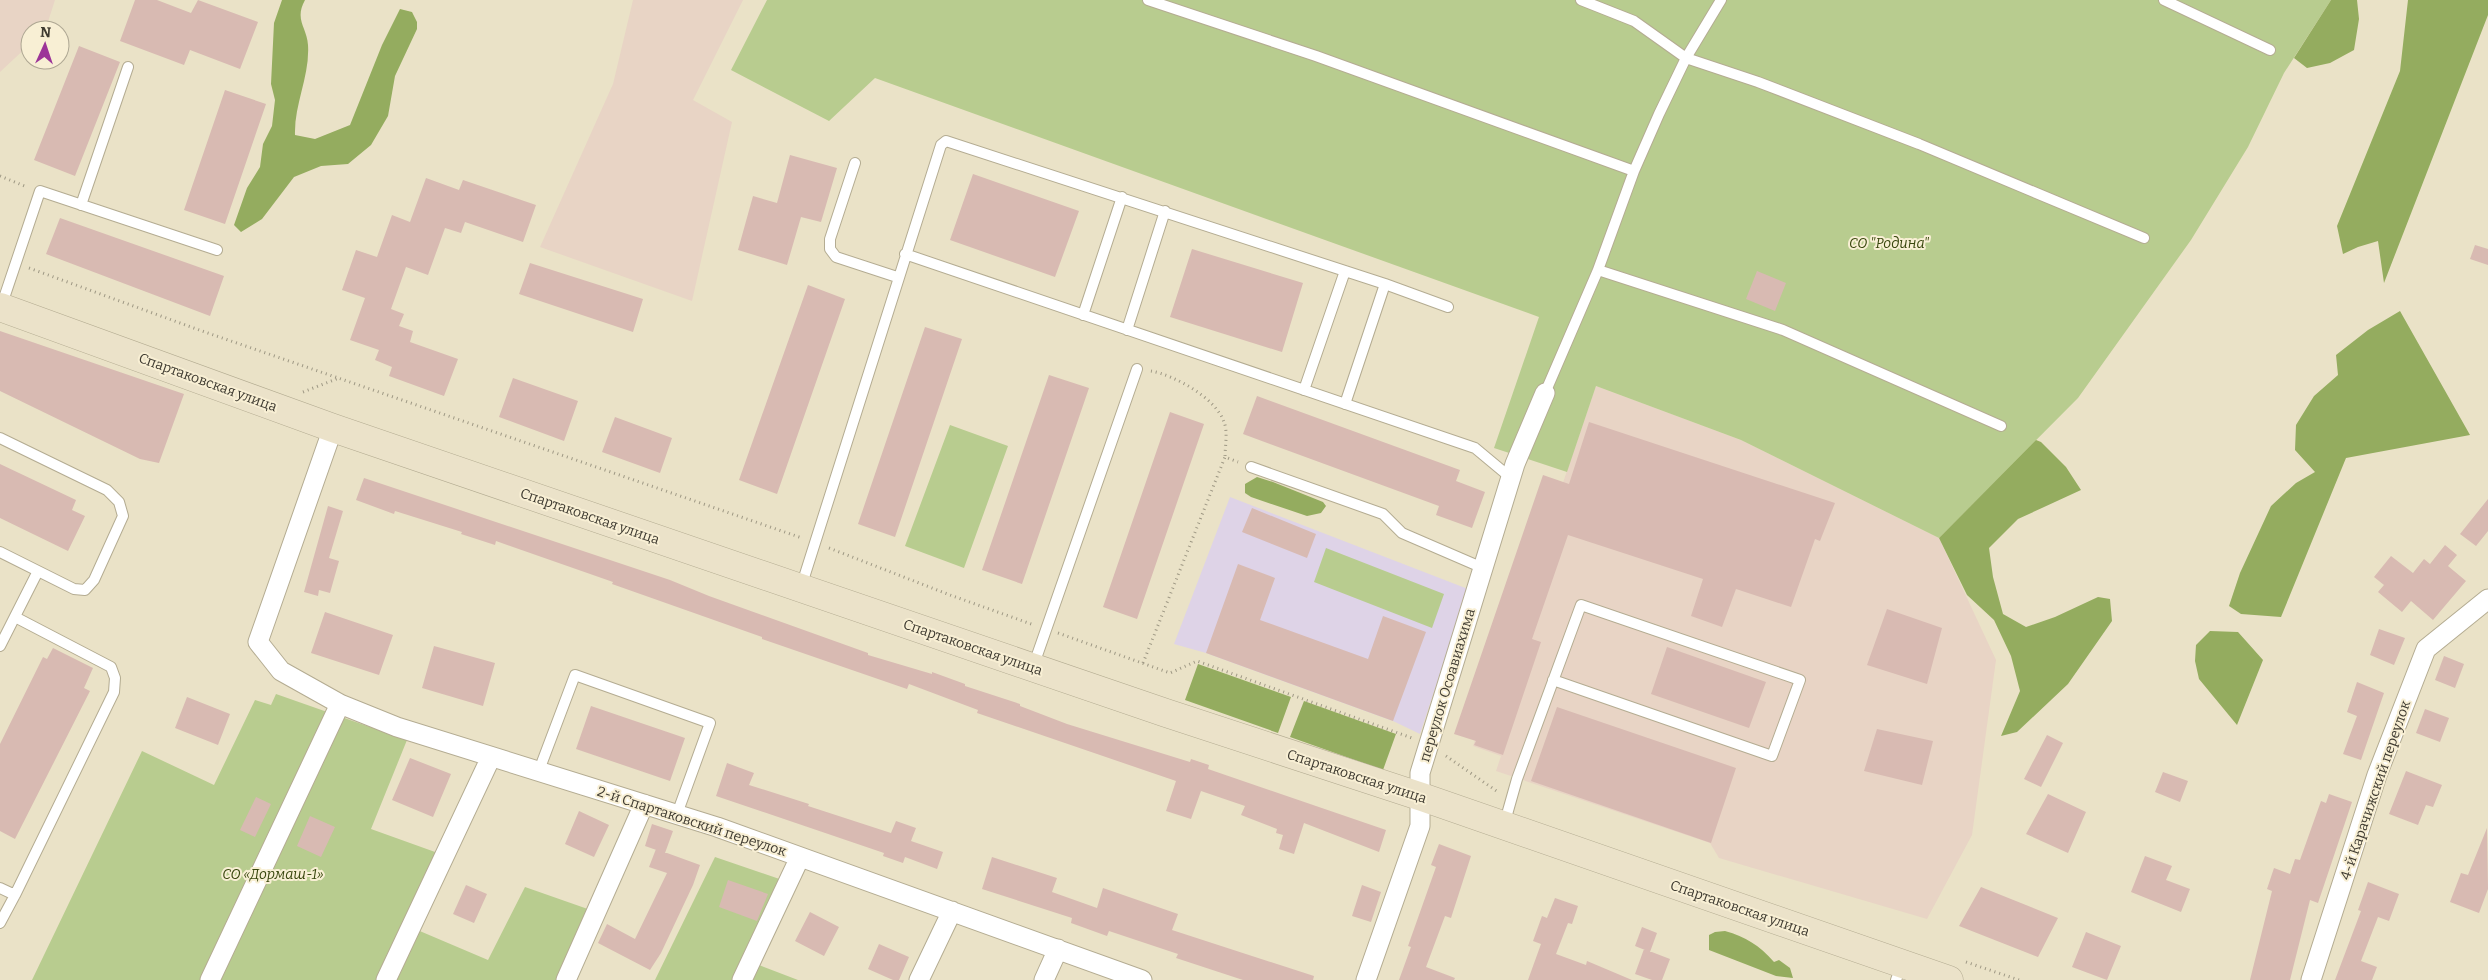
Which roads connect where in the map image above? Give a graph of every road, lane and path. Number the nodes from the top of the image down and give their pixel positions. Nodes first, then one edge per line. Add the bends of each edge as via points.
1 (1148, 0) edge
2 (1581, 0) edge
3 (1721, 0) edge
4 (2164, 0) edge
5 (2270, 50) dead end
6 (1686, 58) junction
7 (128, 67) dead end
8 (855, 163) dead end
9 (1634, 171) junction
10 (0, 176) edge
11 (40, 191) junction
12 (1122, 197) junction
13 (81, 204) junction
14 (1165, 212) junction
15 (2144, 238) dead end
16 (217, 250) dead end
17 (905, 254) junction
18 (16, 263) junction
19 (1598, 270) junction
20 (1346, 271) junction
21 (897, 277) junction
22 (1385, 284) junction
23 (1448, 307) dead end
24 (0, 308) edge
25 (1083, 315) junction
26 (1127, 330) junction
27 (1137, 369) joint
28 (340, 378) junction
29 (1304, 390) junction
30 (303, 392) dead end
31 (1545, 393) joint
32 (1345, 404) junction
33 (2001, 426) dead end
34 (333, 428) junction
35 (0, 438) edge
36 (1225, 457) junction
37 (1251, 467) joint
38 (1511, 478) junction
39 (815, 542) junction
40 (0, 552) edge
41 (1483, 568) junction
42 (38, 571) junction
43 (801, 588) junction
44 (2488, 599) edge
45 (15, 617) junction
46 (1046, 629) junction
47 (0, 646) edge
48 (1143, 663) junction
49 (1033, 667) junction
50 (1553, 680) junction
51 (340, 704) junction
52 (1429, 744) junction
53 (490, 757) junction
54 (538, 773) junction
55 (1422, 798) junction
56 (644, 804) junction
57 (677, 814) junction
58 (1504, 826) junction
59 (800, 857) junction
60 (0, 888) edge
61 (15, 895) junction
62 (952, 911) junction
63 (0, 923) edge
64 (1058, 949) junction
65 (1899, 972) edge
66 (210, 980) edge
67 (386, 980) edge
68 (566, 980) edge
69 (742, 980) edge
70 (919, 980) edge
71 (1044, 980) edge
72 (1142, 980) edge
73 (1366, 980) edge
74 (1949, 980) edge
75 (2311, 980) edge

1 - 9 lane via 1316,56
2 - 6 lane via 1634,22
3 - 6 lane
4 - 5 lane
6 - 9 lane
6 - 15 lane via 1919,144
7 - 13 lane
8 - 21 lane via 830,240 830,249 836,257
9 - 19 lane
10 - 11 path
11 - 13 lane
11 - 18 lane
12 - 14 lane
12 - 17 lane via 946,141 941,145
12 - 25 lane
13 - 16 lane
14 - 20 lane
14 - 26 lane
17 - 21 lane
17 - 25 lane
18 - 24 lane
18 - 28 path
19 - 31 lane
19 - 33 lane via 1783,330
20 - 22 lane
20 - 29 lane
21 - 39 lane
22 - 23 lane
22 - 32 lane
24 - 34 street, Спартаковская улица
25 - 26 lane
26 - 29 lane
27 - 36 path via 1186,384 1213,406 1224,421
27 - 46 lane
28 - 30 path
28 - 39 path
29 - 32 lane
31 - 38 street, переулок Осоавиахима
32 - 38 lane via 1475,448
34 - 43 street, Спартаковская улица
34 - 51 street, 2-й Спартаковский переулок via 258,642 281,671
35 - 42 lane via 107,490 119,502 123,516 94,580 85,590
36 - 37 path
36 - 48 path
37 - 41 lane via 1383,514 1402,533
38 - 41 street, переулок Осоавиахима
39 - 43 lane
39 - 46 path
40 - 42 lane
41 - 52 street, переулок Осоавиахима
42 - 45 lane
43 - 49 street, Спартаковская улица
44 - 75 street, 4-й Карачижский переулок via 2426,649 2377,775
45 - 47 lane
45 - 61 lane via 111,667 115,678 114,692
46 - 48 path
46 - 49 lane
48 - 52 path via 1170,673 1197,660
49 - 55 street, Спартаковская улица
50 - 50 lane via 1581,605 1800,680 1772,756
50 - 58 lane via 1517,779
51 - 53 street, 2-й Спартаковский переулок via 397,727
51 - 66 street
52 - 55 street, переулок Осоавиахима via 1420,773
53 - 54 street, 2-й Спартаковский переулок
53 - 67 street
54 - 56 street, 2-й Спартаковский переулок
54 - 57 lane via 575,675 710,723
55 - 58 street, Спартаковская улица
55 - 73 street, переулок Осоавиахима via 1420,826
56 - 57 street, 2-й Спартаковский переулок
56 - 68 street
57 - 59 street, 2-й Спартаковский переулок
58 - 65 street, Спартаковская улица via 1822,937
59 - 62 street, 2-й Спартаковский переулок
59 - 69 street
60 - 61 lane
61 - 63 lane
62 - 64 street, 2-й Спартаковский переулок
62 - 70 street
64 - 71 street
64 - 72 street, 2-й Спартаковский переулок
65 - 74 street, Спартаковская улица

